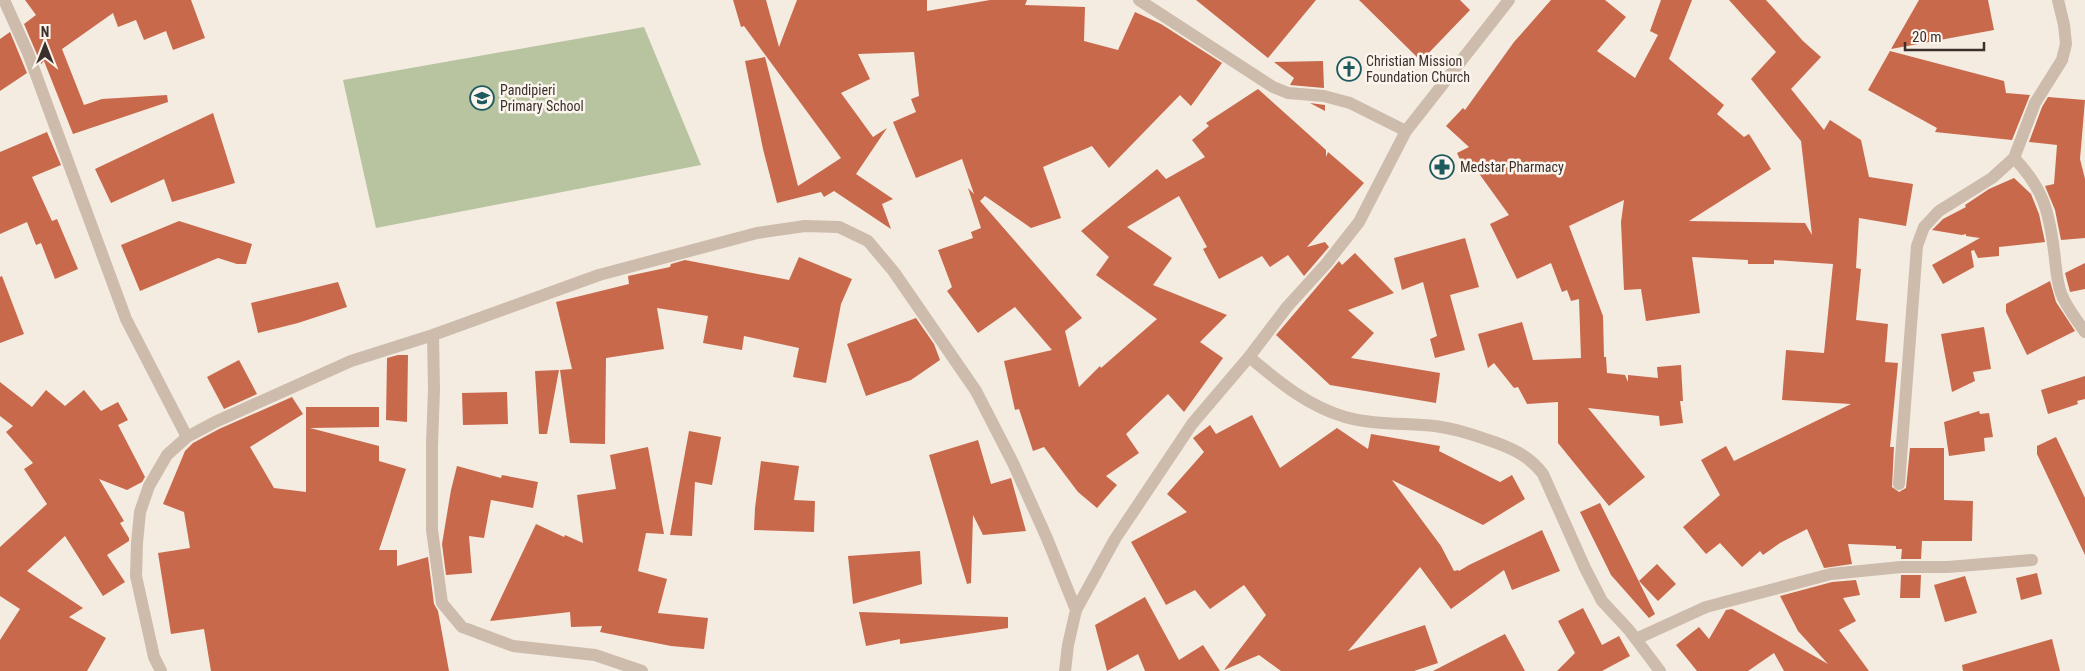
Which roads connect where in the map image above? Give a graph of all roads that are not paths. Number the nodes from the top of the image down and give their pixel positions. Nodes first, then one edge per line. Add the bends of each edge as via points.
1 (4, 0) edge
2 (1139, 0) edge
3 (1509, 0) edge
4 (2058, 0) edge
5 (1406, 131) junction
6 (2014, 158) junction
7 (2085, 332) edge
8 (433, 335) junction
9 (1249, 357) junction
10 (187, 437) junction
11 (1899, 484) dead end
12 (2032, 560) dead end
13 (1076, 610) junction
14 (1636, 639) junction
15 (635, 670) edge
16 (161, 671) edge
17 (1065, 671) edge
18 (1660, 671) edge

1 - 10 street via 28,53 126,319
2 - 5 street via 1273,87 1288,93 1324,96 1350,103
3 - 5 street
4 - 6 street via 2066,44 2062,60 2035,103
5 - 9 street via 1359,222
6 - 7 street via 2044,198 2061,294
6 - 11 street via 1992,178 1939,212 1924,227 1917,246
8 - 10 street via 351,361
8 - 13 street via 598,275 757,233 805,226 839,227 868,241 894,272 976,391 1026,490
8 - 15 street via 432,530 442,603 462,627 513,646 595,655
9 - 13 street via 1192,424 1115,539
9 - 14 street via 1295,395 1345,417 1436,426 1470,433 1514,450 1534,462 1543,474 1602,601
10 - 16 street via 166,455 149,486 140,512 137,535 136,576 154,657
12 - 14 street via 1831,574 1706,607
13 - 17 street
14 - 18 street

